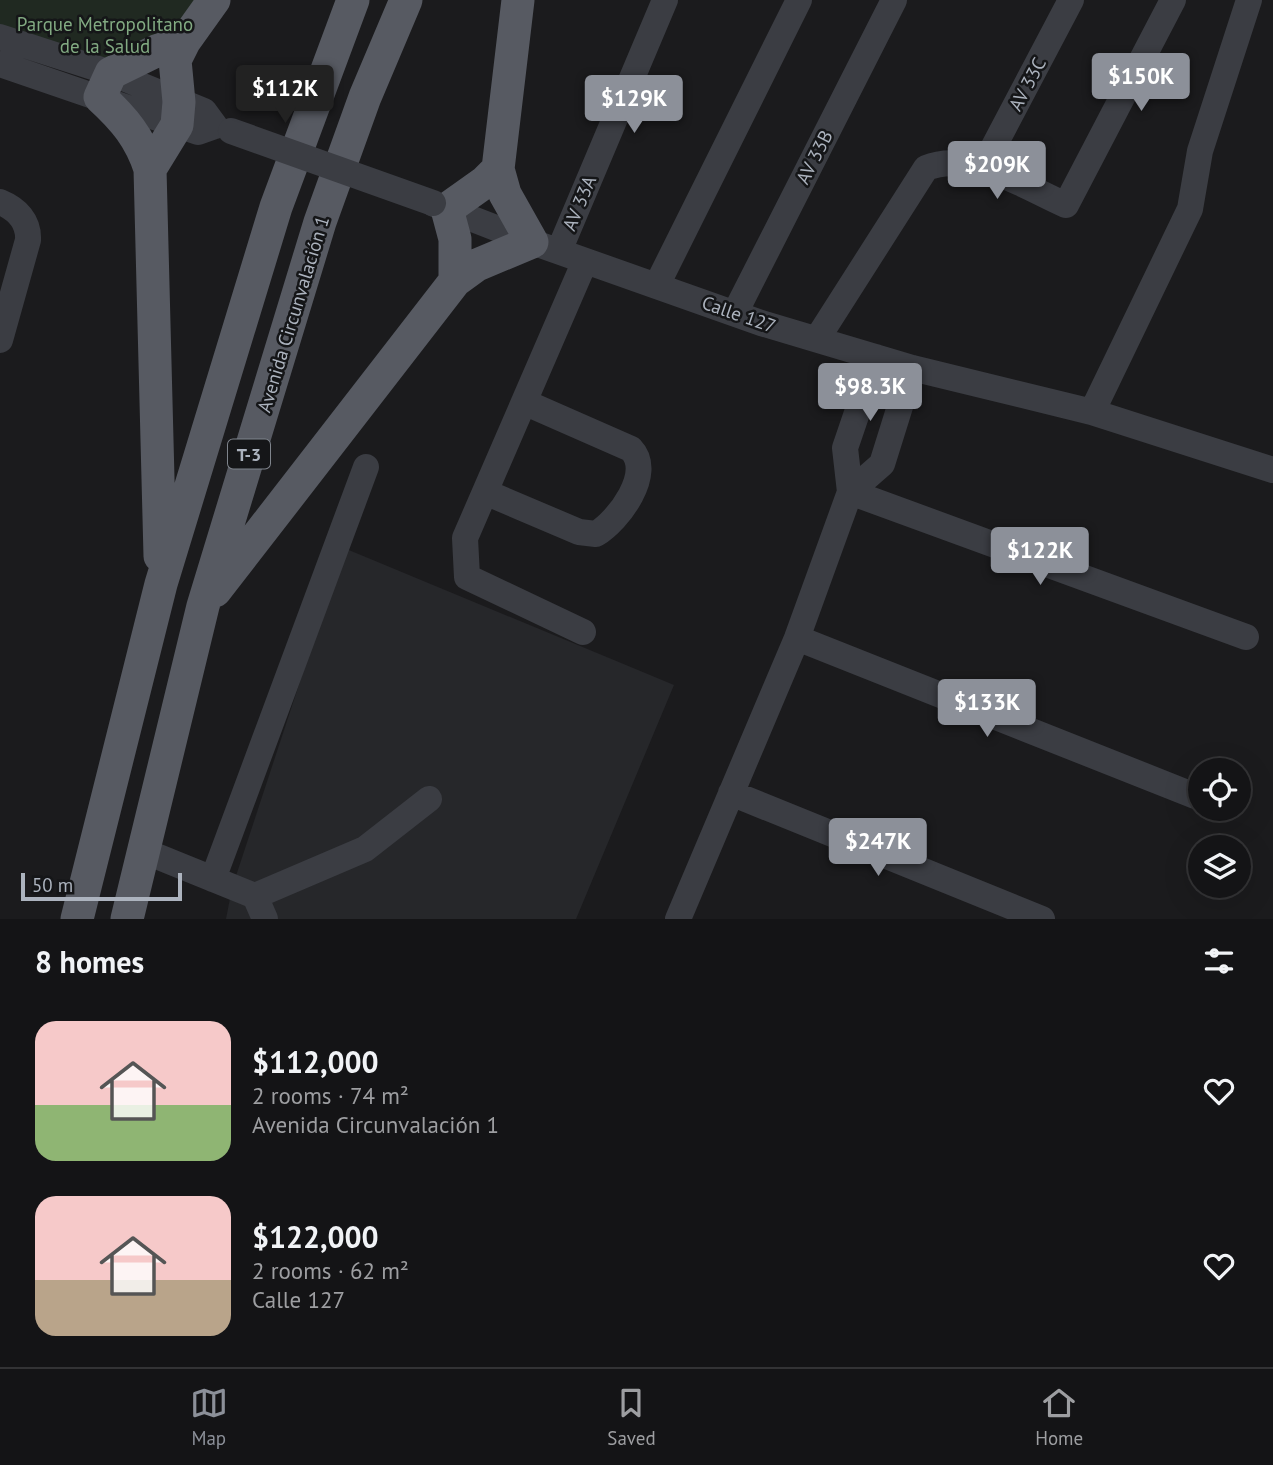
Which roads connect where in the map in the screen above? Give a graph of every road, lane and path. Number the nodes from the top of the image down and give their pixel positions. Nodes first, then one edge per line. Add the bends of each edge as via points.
1 (214, 0) edge
2 (353, 0) edge
3 (406, 0) edge
4 (518, 0) edge
5 (664, 0) edge
6 (799, 0) edge
7 (894, 0) edge
8 (1072, 0) edge
9 (1174, 0) edge
10 (1250, 0) edge
11 (0, 37) edge
12 (184, 42) junction
13 (0, 64) edge
14 (106, 85) junction
15 (178, 113) junction
16 (150, 169) junction
17 (498, 169) junction
18 (982, 169) junction
19 (0, 202) edge
20 (440, 206) junction
21 (546, 247) junction
22 (585, 261) junction
23 (455, 281) junction
24 (657, 285) junction
25 (735, 313) junction
26 (817, 339) junction
27 (0, 340) edge
28 (876, 358) junction
29 (912, 368) junction
30 (524, 402) junction
31 (1092, 412) junction
32 (366, 467) dead end
33 (1273, 470) edge
34 (485, 492) junction
35 (850, 492) junction
36 (161, 584) junction
37 (203, 606) junction
38 (583, 632) dead end
39 (1246, 637) dead end
40 (797, 638) junction
41 (731, 793) junction
42 (1188, 793) edge
43 (429, 799) dead end
44 (144, 851) junction
45 (213, 879) junction
46 (260, 908) edge
47 (76, 919) edge
48 (127, 919) edge
49 (678, 919) edge
50 (1042, 919) edge

1 - 12 main road
2 - 36 main road, T-3 via 276,207
3 - 37 main road, Avenida Circunvalación 1 / T-3 via 320,222
4 - 17 main road
5 - 21 street, AV 33A
6 - 24 street
7 - 25 street, AV 33B
8 - 18 street, AV 33C
9 - 18 street via 1066,205
10 - 31 street via 1200,151 1190,209
11 - 14 street
12 - 14 main road via 156,51
12 - 15 main road via 175,60
13 - 14 street
14 - 15 street
14 - 16 main road via 143,148
15 - 16 main road
15 - 20 street, Calle 127, bridge via 198,132 223,128
16 - 36 main road
17 - 20 main road via 485,182
17 - 21 main road via 505,194
18 - 26 street via 942,162 926,169
19 - 27 street via 29,227
20 - 21 street, Calle 127
20 - 23 main road via 455,239
21 - 22 street, Calle 127
21 - 23 main road via 477,265
22 - 24 street, Calle 127
22 - 30 street
23 - 37 main road
24 - 25 street, Calle 127
25 - 26 street, Calle 127
26 - 28 street, Calle 127
28 - 29 street, Calle 127
28 - 35 street via 845,448
29 - 31 street, Calle 127
29 - 35 street via 882,464
30 - 34 street
30 - 34 street via 631,449 640,472 616,517 596,534 579,532
31 - 33 street, Calle 127
32 - 45 street
34 - 38 street via 465,538 467,577
35 - 39 street
35 - 40 street
36 - 47 main road, T-3
37 - 44 main road, Avenida Circunvalación 1 / T-3
40 - 41 street
40 - 42 street
41 - 49 street
41 - 50 street
43 - 46 street via 365,849
44 - 45 street
44 - 48 main road, Avenida Circunvalación 1 / T-3
45 - 46 street

